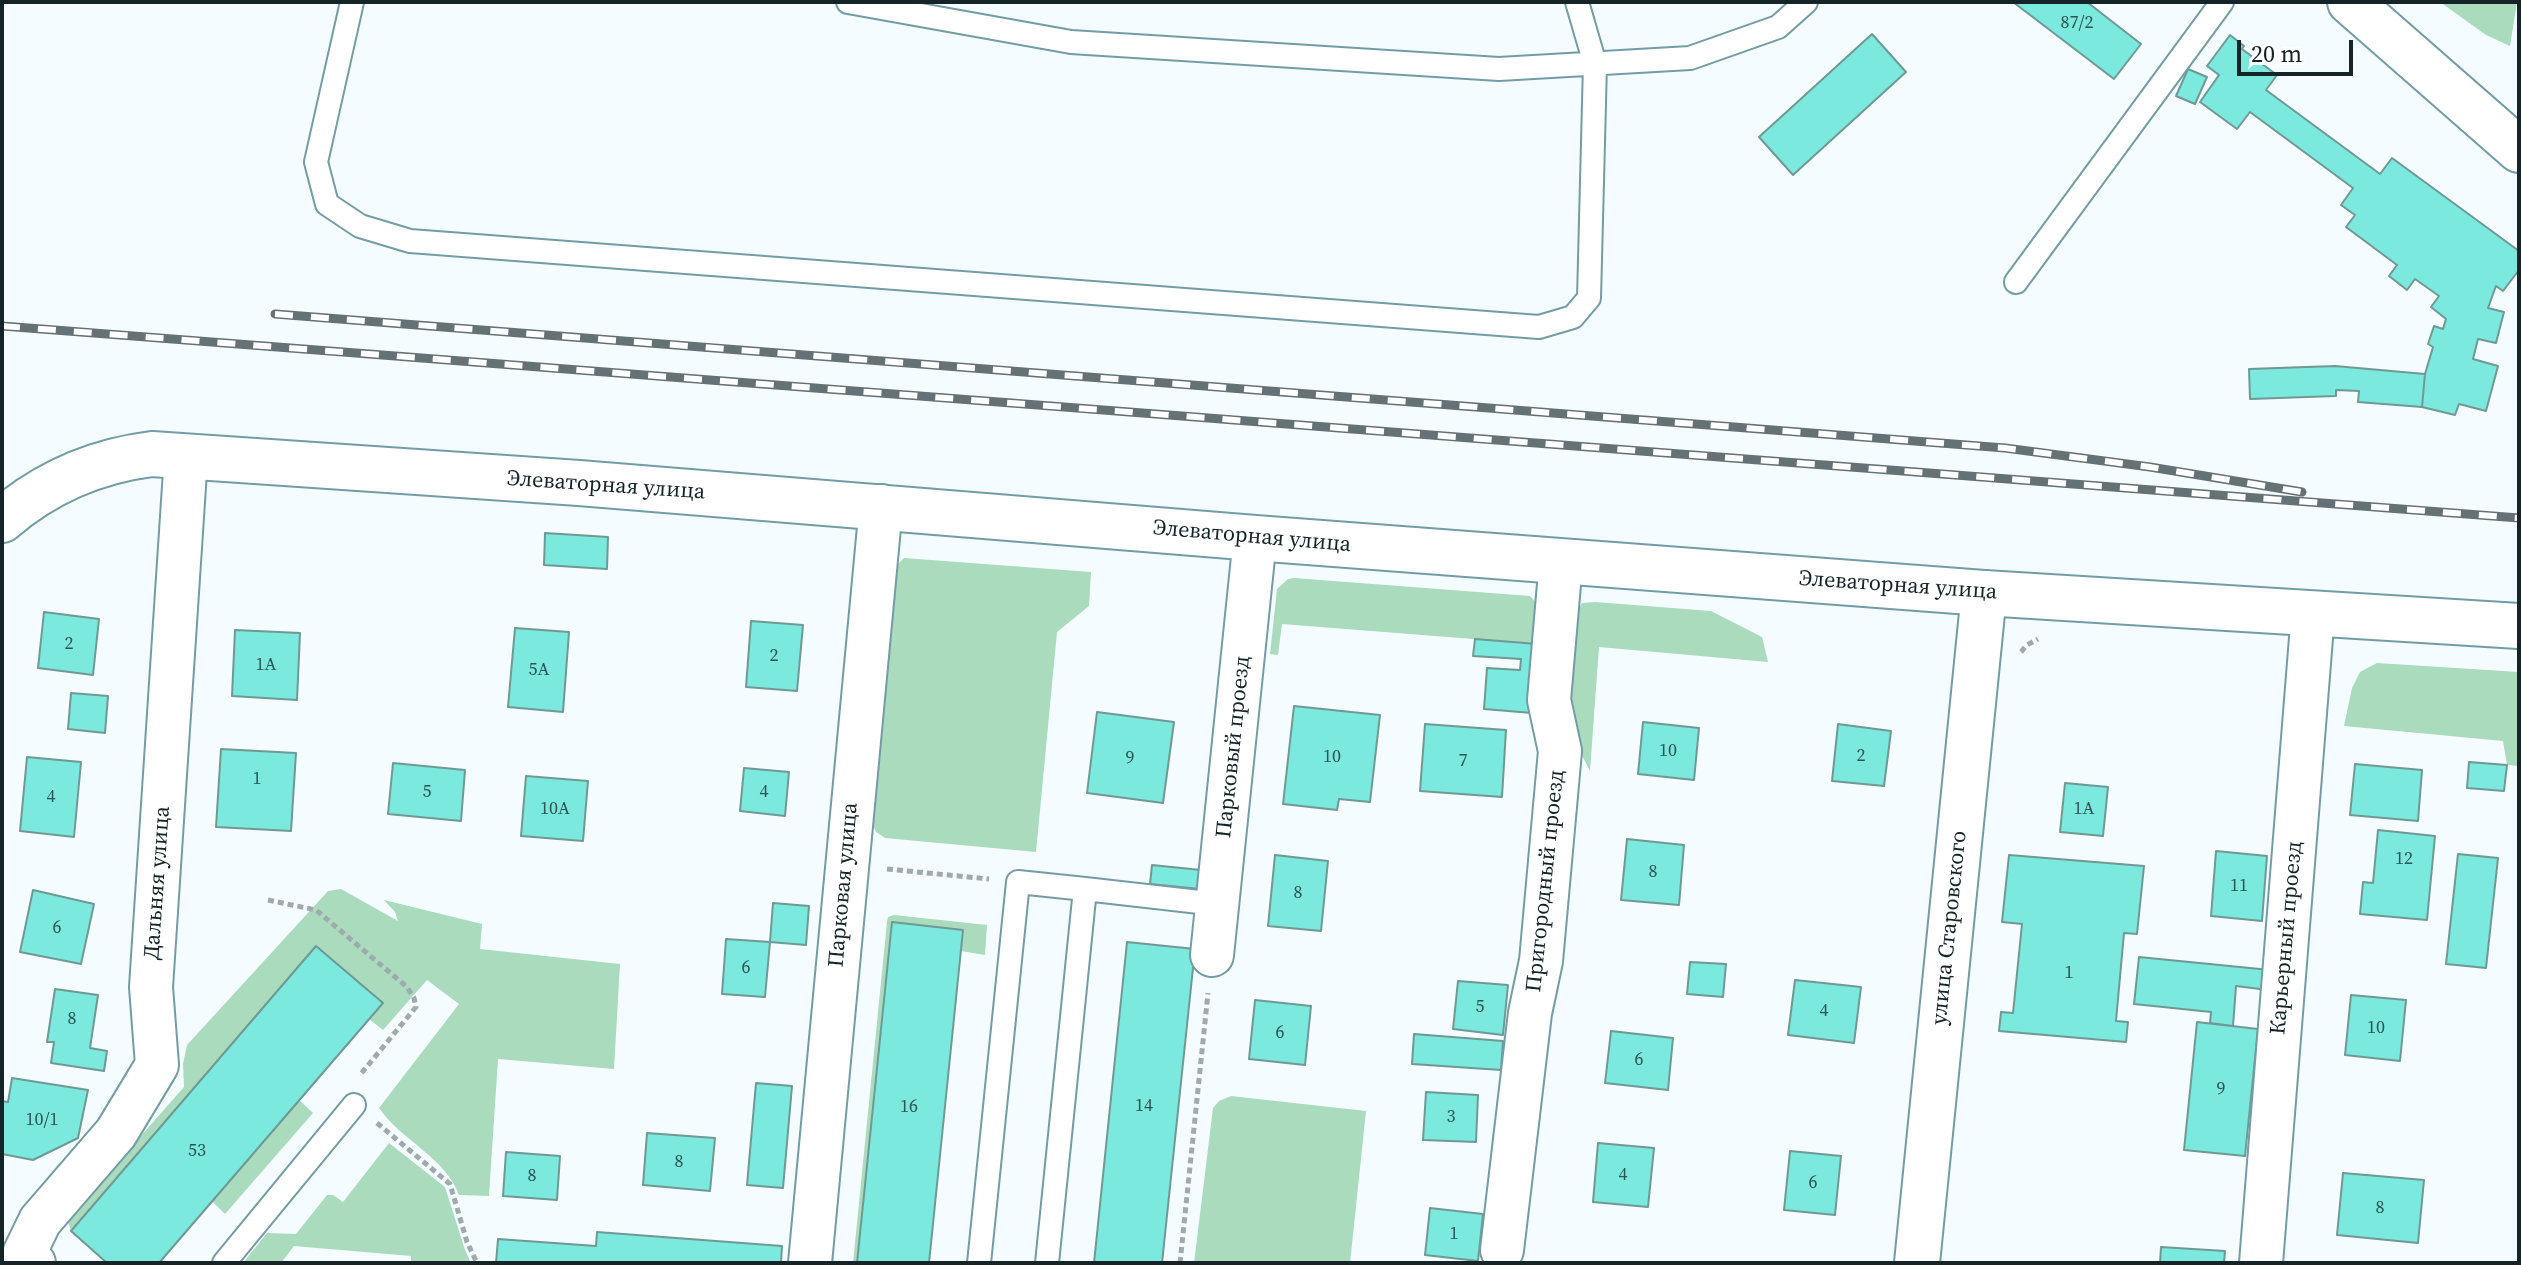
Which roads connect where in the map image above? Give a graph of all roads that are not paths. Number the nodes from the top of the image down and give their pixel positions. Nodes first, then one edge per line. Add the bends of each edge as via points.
1 (352, 2) edge
2 (848, 2) edge
3 (1577, 2) edge
4 (1806, 2) edge
5 (2222, 2) edge
6 (2350, 2) edge
7 (1595, 64) junction
8 (2519, 150) edge
9 (2016, 282) dead end
10 (186, 456) junction
11 (881, 506) junction
12 (2, 520) edge
13 (1255, 538) junction
14 (1561, 561) junction
15 (1984, 593) junction
16 (2313, 613) junction
17 (2519, 626) edge
18 (1085, 889) junction
19 (1217, 904) junction
20 (1212, 955) road end
21 (354, 1094) road end
22 (1502, 1250) dead end
23 (34, 1263) edge
24 (224, 1263) edge
25 (810, 1263) edge
26 (979, 1263) edge
27 (1047, 1263) edge
28 (1917, 1263) edge
29 (2261, 1263) edge

1 - 7 lane via 316,162 327,204 360,226 410,241 1539,327 1573,317 1589,298
2 - 7 lane via 1071,42 1499,69
3 - 7 lane
4 - 7 lane via 1778,27 1690,58
5 - 9 lane
6 - 8 main road
10 - 11 main road, Элеваторная улица
10 - 12 main road, Элеваторная улица via 152,454 94,466 35,495
10 - 23 street, Дальняя улица via 151,987 157,1065 116,1133 40,1221 24,1254
11 - 13 main road, Элеваторная улица
11 - 25 street, Парковая улица
13 - 14 main road, Элеваторная улица
13 - 19 street, Парковый проезд
14 - 15 main road, Элеваторная улица
14 - 22 street, Пригородный проезд via 1549,700 1559,765 1541,961
15 - 16 main road, Элеваторная улица
15 - 28 main road, улица Старовского
16 - 17 main road, Элеваторная улица
16 - 29 street, Карьерный проезд
18 - 19 lane
18 - 26 lane via 1018,882
18 - 27 lane
19 - 20 street, Парковый проезд
21 - 24 lane

